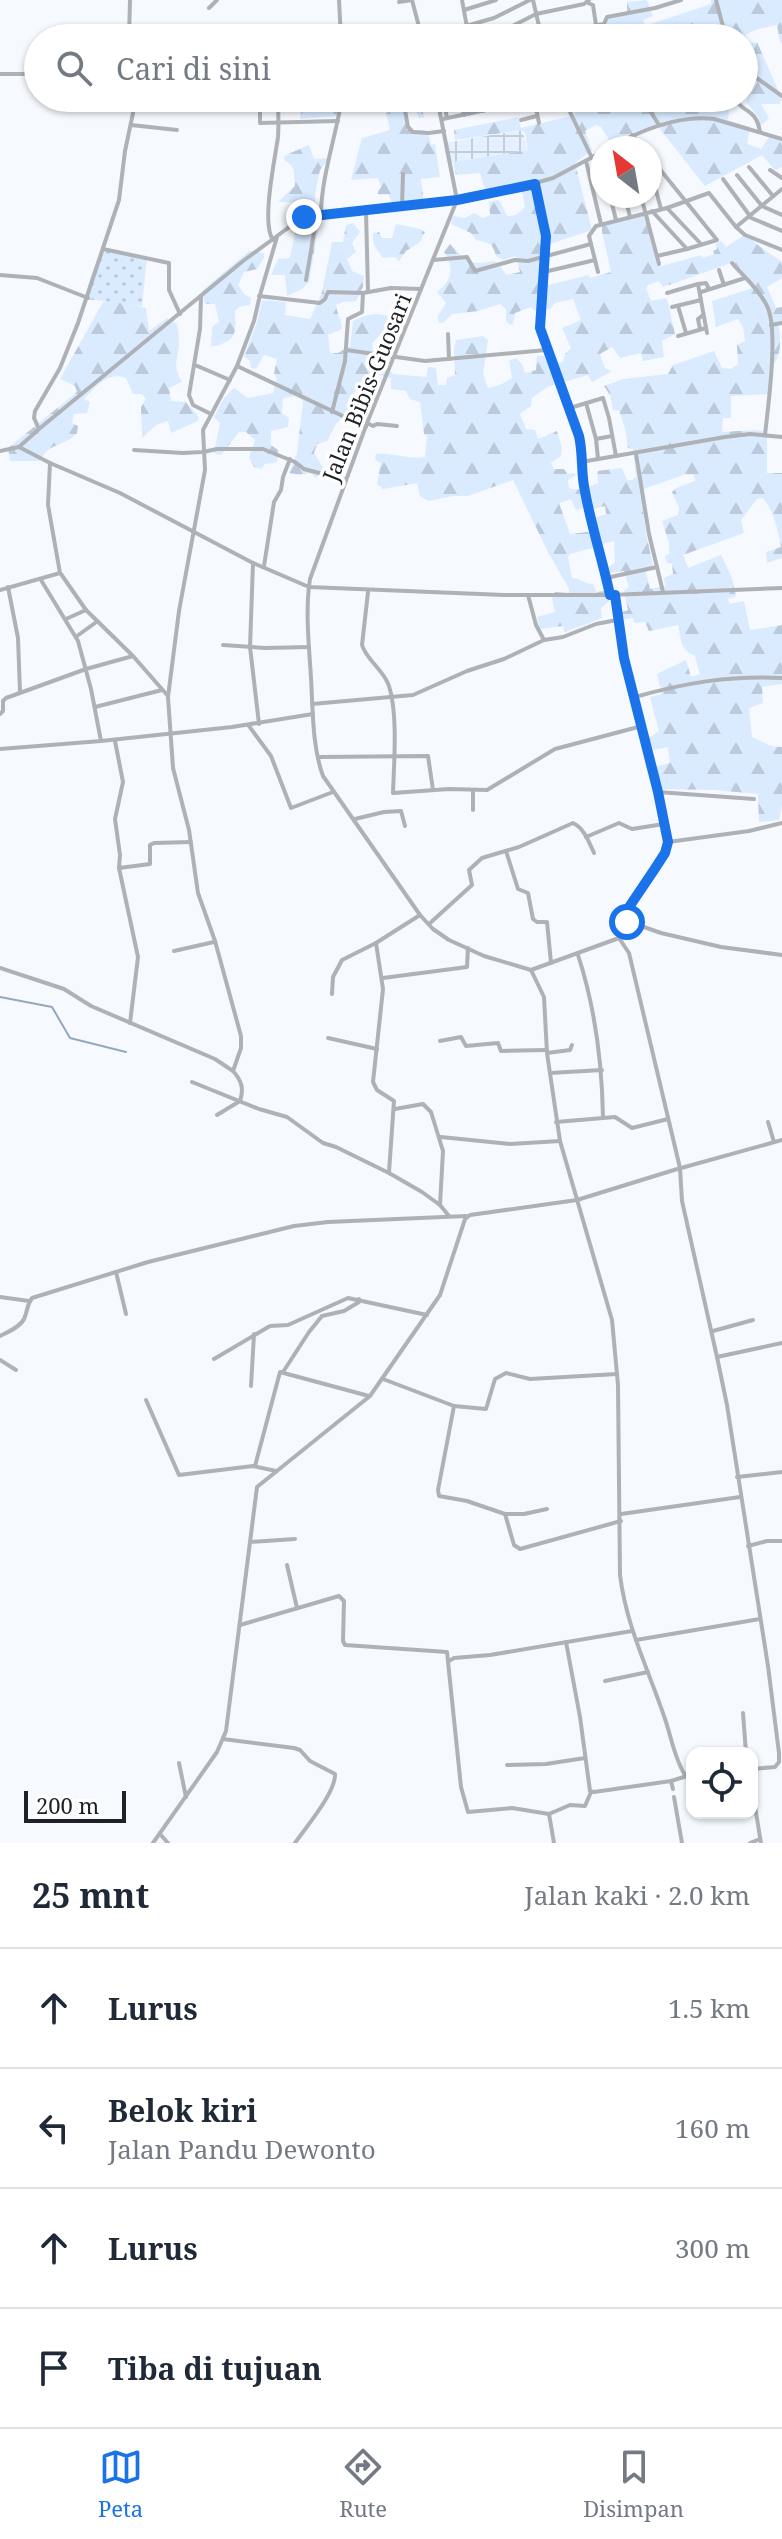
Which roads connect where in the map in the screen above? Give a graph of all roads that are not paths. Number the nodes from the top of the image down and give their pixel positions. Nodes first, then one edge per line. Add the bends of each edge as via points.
1 (130, 0) edge
2 (217, 0) edge
3 (339, 0) edge
4 (412, 0) edge
5 (462, 0) edge
6 (496, 0) edge
7 (532, 0) edge
8 (565, 0) edge
9 (681, 0) edge
10 (716, 0) edge
11 (588, 1) edge
12 (399, 2) edge
13 (209, 8) dead end
14 (567, 9) junction
15 (463, 10) junction
16 (536, 14) junction
17 (129, 24) edge
18 (340, 24) edge
19 (418, 24) edge
20 (466, 24) edge
21 (473, 24) edge
22 (516, 24) edge
23 (538, 24) edge
24 (596, 24) edge
25 (604, 24) edge
26 (722, 24) edge
27 (0, 74) edge
28 (24, 74) edge
29 (758, 79) edge
30 (782, 96) edge
31 (131, 112) edge
32 (260, 112) edge
33 (278, 112) edge
34 (340, 112) edge
35 (406, 112) edge
36 (443, 112) edge
37 (463, 112) edge
38 (478, 112) edge
39 (536, 112) edge
40 (570, 112) dead end
41 (651, 112) edge
42 (752, 112) edge
43 (464, 115) junction
44 (537, 116) junction
45 (445, 119) junction
46 (521, 120) dead end
47 (338, 121) junction
48 (278, 123) junction
49 (539, 123) dead end
50 (130, 125) junction
51 (659, 125) junction
52 (177, 130) dead end
53 (444, 131) junction
54 (760, 132) junction
55 (632, 135) edge
56 (782, 139) edge
57 (590, 154) edge
58 (590, 159) edge
59 (586, 161) junction
60 (749, 167) dead end
61 (770, 170) dead end
62 (662, 172) edge
63 (403, 174) dead end
64 (737, 175) dead end
65 (782, 178) edge
66 (723, 179) dead end
67 (535, 184) junction
68 (782, 189) edge
69 (777, 196) edge
70 (457, 200) junction
71 (687, 202) junction
72 (402, 206) junction
73 (762, 206) junction
74 (613, 208) edge
75 (628, 208) edge
76 (647, 208) edge
77 (667, 208) junction
78 (661, 209) joint
79 (366, 210) junction
80 (649, 212) junction
81 (319, 215) junction
82 (782, 215) edge
83 (630, 217) junction
84 (749, 217) junction
85 (616, 220) junction
86 (601, 224) junction
87 (736, 227) junction
88 (782, 231) edge
89 (275, 238) junction
90 (591, 244) junction
91 (701, 244) junction
92 (103, 249) junction
93 (687, 249) junction
94 (782, 250) edge
95 (545, 255) junction
96 (657, 256) junction
97 (434, 260) junction
98 (595, 260) junction
99 (659, 264) dead end
100 (719, 270) dead end
101 (544, 272) junction
102 (598, 272) dead end
103 (0, 275) edge
104 (306, 280) dead end
105 (698, 284) junction
106 (724, 285) junction
107 (422, 289) junction
108 (709, 289) junction
109 (700, 292) junction
110 (366, 293) junction
111 (667, 293) dead end
112 (201, 296) junction
113 (259, 296) junction
114 (88, 298) junction
115 (701, 300) junction
116 (180, 314) junction
117 (782, 323) edge
118 (771, 325) junction
119 (686, 333) junction
120 (448, 334) dead end
121 (678, 336) dead end
122 (346, 350) junction
123 (546, 350) junction
124 (394, 357) junction
125 (449, 359) junction
126 (195, 365) junction
127 (237, 366) junction
128 (230, 380) junction
129 (585, 403) junction
130 (570, 408) junction
131 (332, 412) junction
132 (211, 414) junction
133 (367, 425) junction
134 (397, 426) dead end
135 (39, 429) junction
136 (765, 435) junction
137 (612, 436) junction
138 (782, 437) edge
139 (596, 439) junction
140 (19, 447) junction
141 (134, 450) dead end
142 (0, 451) edge
143 (203, 452) junction
144 (636, 454) junction
145 (616, 456) junction
146 (290, 459) junction
147 (598, 459) junction
148 (581, 462) junction
149 (50, 463) junction
150 (346, 480) junction
151 (194, 533) junction
152 (253, 563) junction
153 (264, 566) junction
154 (657, 567) junction
155 (60, 573) junction
156 (606, 578) junction
157 (41, 580) junction
158 (8, 587) junction
159 (309, 587) junction
160 (782, 588) edge
161 (0, 590) edge
162 (368, 591) junction
163 (664, 593) junction
164 (528, 595) junction
165 (612, 595) junction
166 (86, 610) junction
167 (66, 619) junction
168 (617, 620) junction
169 (96, 622) junction
170 (76, 638) junction
171 (544, 640) junction
172 (223, 645) dead end
173 (250, 647) junction
174 (309, 647) junction
175 (133, 656) junction
176 (86, 669) junction
177 (782, 678) edge
178 (162, 690) junction
179 (21, 693) junction
180 (168, 696) junction
181 (635, 697) junction
182 (391, 698) junction
183 (312, 704) junction
184 (95, 707) junction
185 (0, 714) edge
186 (313, 714) junction
187 (259, 724) junction
188 (249, 725) junction
189 (642, 726) junction
190 (170, 733) junction
191 (115, 740) junction
192 (101, 741) junction
193 (0, 749) edge
194 (394, 755) junction
195 (318, 757) junction
196 (433, 790) junction
197 (473, 791) junction
198 (333, 792) junction
199 (658, 792) junction
200 (754, 799) dead end
201 (473, 810) dead end
202 (355, 819) junction
203 (782, 823) edge
204 (664, 824) junction
205 (405, 826) dead end
206 (586, 837) junction
207 (191, 842) junction
208 (668, 842) junction
209 (506, 851) junction
210 (594, 853) dead end
211 (119, 868) junction
212 (420, 915) junction
213 (621, 919) junction
214 (429, 924) junction
215 (619, 938) junction
216 (215, 941) junction
217 (376, 943) junction
218 (468, 948) junction
219 (174, 951) dead end
220 (578, 954) junction
221 (782, 955) edge
222 (551, 963) junction
223 (0, 968) edge
224 (531, 970) junction
225 (383, 978) junction
226 (332, 994) dead end
227 (130, 1023) junction
228 (328, 1038) dead end
229 (440, 1041) dead end
230 (572, 1045) dead end
231 (377, 1049) junction
232 (547, 1051) junction
233 (602, 1070) junction
234 (233, 1071) junction
235 (550, 1073) junction
236 (192, 1082) dead end
237 (240, 1101) junction
238 (395, 1109) junction
239 (217, 1115) dead end
240 (603, 1117) junction
241 (668, 1119) junction
242 (556, 1122) junction
243 (768, 1122) dead end
244 (441, 1137) junction
245 (782, 1140) edge
246 (560, 1141) junction
247 (774, 1142) junction
248 (680, 1168) junction
249 (389, 1173) junction
250 (577, 1200) junction
251 (440, 1205) junction
252 (449, 1216) junction
253 (468, 1216) junction
254 (116, 1272) junction
255 (0, 1297) edge
256 (359, 1299) junction
257 (29, 1301) junction
258 (126, 1314) dead end
259 (427, 1315) junction
260 (753, 1320) dead end
261 (713, 1331) junction
262 (254, 1334) junction
263 (0, 1336) edge
264 (782, 1343) edge
265 (717, 1357) junction
266 (214, 1359) dead end
267 (0, 1360) edge
268 (16, 1370) dead end
269 (283, 1372) junction
270 (617, 1374) junction
271 (383, 1379) junction
272 (251, 1386) dead end
273 (370, 1396) junction
274 (146, 1400) dead end
275 (454, 1406) junction
276 (255, 1466) junction
277 (276, 1471) junction
278 (782, 1472) edge
279 (737, 1477) junction
280 (740, 1497) junction
281 (547, 1509) dead end
282 (505, 1514) junction
283 (621, 1517) junction
284 (295, 1539) dead end
285 (782, 1541) edge
286 (249, 1542) junction
287 (748, 1546) junction
288 (287, 1565) dead end
289 (297, 1608) junction
290 (760, 1619) junction
291 (240, 1625) junction
292 (632, 1631) junction
293 (636, 1640) junction
294 (566, 1642) junction
295 (449, 1661) junction
296 (648, 1672) junction
297 (605, 1681) dead end
298 (743, 1713) dead end
299 (223, 1739) junction
300 (746, 1747) edge
301 (585, 1758) junction
302 (179, 1763) dead end
303 (507, 1765) dead end
304 (780, 1765) edge
305 (758, 1768) edge
306 (686, 1771) edge
307 (686, 1776) edge
308 (671, 1781) junction
309 (673, 1789) dead end
310 (591, 1792) junction
311 (186, 1797) junction
312 (674, 1797) dead end
313 (549, 1814) junction
314 (757, 1819) edge
315 (160, 1834) junction
316 (760, 1841) edge
317 (153, 1843) edge
318 (168, 1843) edge
319 (295, 1843) edge
320 (554, 1843) edge
321 (682, 1843) edge
322 (750, 1843) edge

1 - 17 street
2 - 13 street
3 - 18 street
4 - 12 street
4 - 19 street
5 - 15 street
6 - 15 street
7 - 16 street
7 - 21 street
8 - 14 street
9 - 25 street via 607,17
10 - 26 street
11 - 14 street
11 - 24 street
14 - 16 street
15 - 20 street
16 - 22 street
16 - 23 street
27 - 28 street
29 - 30 street
31 - 50 street
32 - 48 street via 260,123
33 - 48 street
34 - 47 street
35 - 53 street via 411,130
36 - 45 street
37 - 43 street
38 - 43 street
39 - 44 street
40 - 57 street
41 - 51 street
42 - 54 street
43 - 45 street
44 - 46 street
44 - 49 street
45 - 53 street
47 - 48 street
47 - 81 street
48 - 89 street via 269,207 269,231
50 - 52 street
50 - 92 street via 120,195
51 - 54 street via 709,118
51 - 55 street
53 - 70 street
54 - 56 street
58 - 59 street
59 - 67 street
59 - 86 street
60 - 69 street
61 - 65 street
62 - 71 street
63 - 72 street
64 - 73 street
66 - 84 street
67 - 70 street
67 - 95 street via 546,232
68 - 69 street
69 - 73 street
70 - 72 street
70 - 97 street, Jalan Bibis-Guosari
71 - 77 street
71 - 87 street via 709,193
71 - 91 street via 717,240
72 - 79 street
73 - 82 street
73 - 84 street
74 - 85 street
75 - 83 street
76 - 80 street
77 - 78 street
77 - 91 street
78 - 80 street
79 - 81 street
79 - 110 street
80 - 83 street
80 - 93 street
80 - 96 street
81 - 89 street via 300,219
81 - 104 street
83 - 85 street
84 - 87 street
84 - 88 street
85 - 86 street
86 - 90 street via 589,235
87 - 94 street
89 - 112 street
89 - 113 street
90 - 95 street
90 - 98 street
91 - 93 street
92 - 114 street
92 - 116 street via 169,263 169,290
93 - 96 street
95 - 97 street via 475,271 467,257
95 - 101 street
96 - 99 street
97 - 107 street, Jalan Bibis-Guosari
98 - 101 street
98 - 102 street
100 - 106 street
101 - 123 street via 539,320
103 - 114 street via 37,278
105 - 108 street via 706,283
105 - 109 street
105 - 111 street
106 - 108 street
106 - 118 street via 742,279 764,300
107 - 110 street
107 - 124 street, Jalan Bibis-Guosari
108 - 109 street
109 - 115 street
110 - 113 street via 328,292 320,303
110 - 122 street via 362,312 348,319
112 - 116 street
112 - 126 street
113 - 127 street
114 - 135 street via 60,368 35,411
115 - 119 street via 704,314 698,319 704,330
115 - 119 street via 675,306
116 - 135 street
117 - 118 street
118 - 136 street
119 - 121 street
120 - 125 street
122 - 124 street
122 - 131 street
123 - 125 street
123 - 130 street
124 - 125 street
124 - 133 street, Jalan Bibis-Guosari
126 - 128 street
126 - 132 street via 190,402
127 - 128 street
127 - 131 street
128 - 132 street
129 - 130 street
129 - 137 street via 603,398
129 - 139 street
130 - 148 street
131 - 133 street
132 - 143 street via 203,430
133 - 134 street
133 - 150 street, Jalan Bibis-Guosari
135 - 140 street
136 - 138 street
136 - 144 street
137 - 139 street
137 - 145 street
139 - 147 street
140 - 142 street
140 - 149 street
141 - 143 street
143 - 146 street via 263,449
143 - 151 street
144 - 145 street
144 - 154 street
145 - 147 street
146 - 150 street via 304,469
146 - 153 street via 274,502
147 - 148 street
148 - 156 street
149 - 151 street
149 - 155 street via 48,505
150 - 159 street, Jalan Bibis-Guosari
151 - 152 street
151 - 180 street
152 - 153 street
152 - 173 street
153 - 159 street
154 - 156 street
154 - 163 street
155 - 157 street
155 - 166 street
156 - 165 street
157 - 158 street
157 - 167 street
158 - 161 street
158 - 179 street
159 - 162 street
159 - 174 street, Jalan Bibis-Guosari
160 - 163 street
162 - 164 street
162 - 182 street via 363,649 386,679
163 - 165 street
164 - 165 street
164 - 171 street
165 - 168 street
166 - 167 street
166 - 169 street
167 - 170 street
168 - 171 street
168 - 181 street
169 - 170 street
169 - 175 street
170 - 176 street
171 - 182 street via 420,693
172 - 173 street
173 - 174 street
173 - 187 street
174 - 183 street, Jalan Bibis-Guosari
175 - 176 street
175 - 178 street
176 - 179 street
176 - 184 street
177 - 181 street via 736,676
178 - 180 street
178 - 184 street
179 - 185 street via 4,700
180 - 190 street
181 - 189 street
182 - 183 street
182 - 194 street
183 - 186 street, Jalan Bibis-Guosari
184 - 192 street
186 - 187 street
186 - 195 street, Jalan Bibis-Guosari
187 - 188 street
188 - 190 street
188 - 198 street via 271,756 291,808
189 - 197 street via 555,749 487,790
189 - 199 street
190 - 191 street
190 - 207 street via 175,783
191 - 192 street
191 - 211 street via 123,782 115,819
192 - 193 street
194 - 195 street
194 - 196 street via 428,756
194 - 196 street via 393,793
195 - 198 street, Jalan Bibis-Guosari
196 - 197 street
197 - 201 street
198 - 202 street, Jalan Bibis-Guosari
199 - 200 street
199 - 204 street
202 - 205 street via 404,810
202 - 212 street, Jalan Bibis-Guosari
203 - 208 street
204 - 206 street via 629,829 619,823
204 - 208 street
206 - 209 street via 573,823
206 - 210 street
207 - 211 street via 154,843 150,864
207 - 216 street via 198,893
208 - 213 street
209 - 214 street via 471,866 472,885
209 - 222 street via 518,889 528,893 533,919 547,922
211 - 227 street via 138,957
212 - 214 street, Jalan Bibis-Guosari
212 - 217 street
213 - 215 street
213 - 221 street via 721,947
214 - 218 street, Jalan Bibis-Guosari
215 - 220 street
215 - 241 street via 629,953
216 - 219 street
216 - 234 street via 241,1036
217 - 225 street
217 - 226 street via 342,960
218 - 224 street, Jalan Bibis-Guosari
218 - 225 street via 467,967
220 - 222 street
220 - 233 street
222 - 224 street
223 - 227 street via 64,989
224 - 232 street via 544,997
225 - 231 street
227 - 234 street
228 - 231 street
229 - 232 street via 461,1037 466,1046 498,1043 501,1051
230 - 232 street via 570,1050
231 - 238 street via 374,1086 392,1098
232 - 235 street
233 - 235 street
233 - 240 street
234 - 237 street via 241,1081
235 - 242 street
236 - 237 street
237 - 239 street
237 - 249 street via 287,1117 323,1143
238 - 244 street via 427,1105
238 - 249 street
240 - 241 street via 615,1117 632,1128
240 - 242 street
241 - 248 street
242 - 246 street
243 - 247 street
244 - 246 street via 510,1144
244 - 251 street
245 - 247 street
246 - 250 street
247 - 248 street
248 - 250 street
248 - 261 street via 682,1201
249 - 251 street
250 - 253 street
250 - 270 street via 609,1305
251 - 252 street
252 - 253 street
252 - 254 street via 294,1226
253 - 259 street via 442,1290
254 - 257 street
254 - 258 street
255 - 257 street
256 - 259 street
256 - 262 street via 346,1299
256 - 269 street via 344,1311 322,1316
257 - 263 street via 24,1320
259 - 271 street
260 - 261 street
261 - 265 street
262 - 266 street
262 - 272 street
264 - 265 street
265 - 279 street
267 - 268 street
269 - 273 street
269 - 276 street
270 - 275 street via 530,1379 506,1373 495,1379 486,1409
270 - 283 street
271 - 273 street
271 - 275 street
273 - 277 street
274 - 276 street via 179,1475
275 - 282 street via 437,1494
276 - 277 street
277 - 286 street via 255,1494
278 - 279 street
279 - 280 street
280 - 283 street
280 - 287 street
281 - 282 street
282 - 283 street via 520,1549
283 - 292 street via 620,1575
284 - 286 street
285 - 287 street
286 - 291 street
287 - 290 street
288 - 289 street
289 - 291 street
289 - 295 street via 341,1596 345,1645 442,1650
290 - 293 street
290 - 304 street
291 - 299 street
292 - 293 street
292 - 294 street
293 - 296 street
294 - 295 street
294 - 301 street
295 - 313 street via 467,1810 518,1808
296 - 297 street
296 - 306 street
298 - 300 street
299 - 311 street
299 - 319 street via 294,1748 337,1777
301 - 303 street
301 - 310 street
302 - 311 street
304 - 305 street
307 - 308 street
308 - 309 street
308 - 310 street
310 - 313 street via 585,1806 570,1805
311 - 315 street
312 - 321 street
313 - 320 street
314 - 316 street
315 - 317 street
315 - 318 street
316 - 322 street

